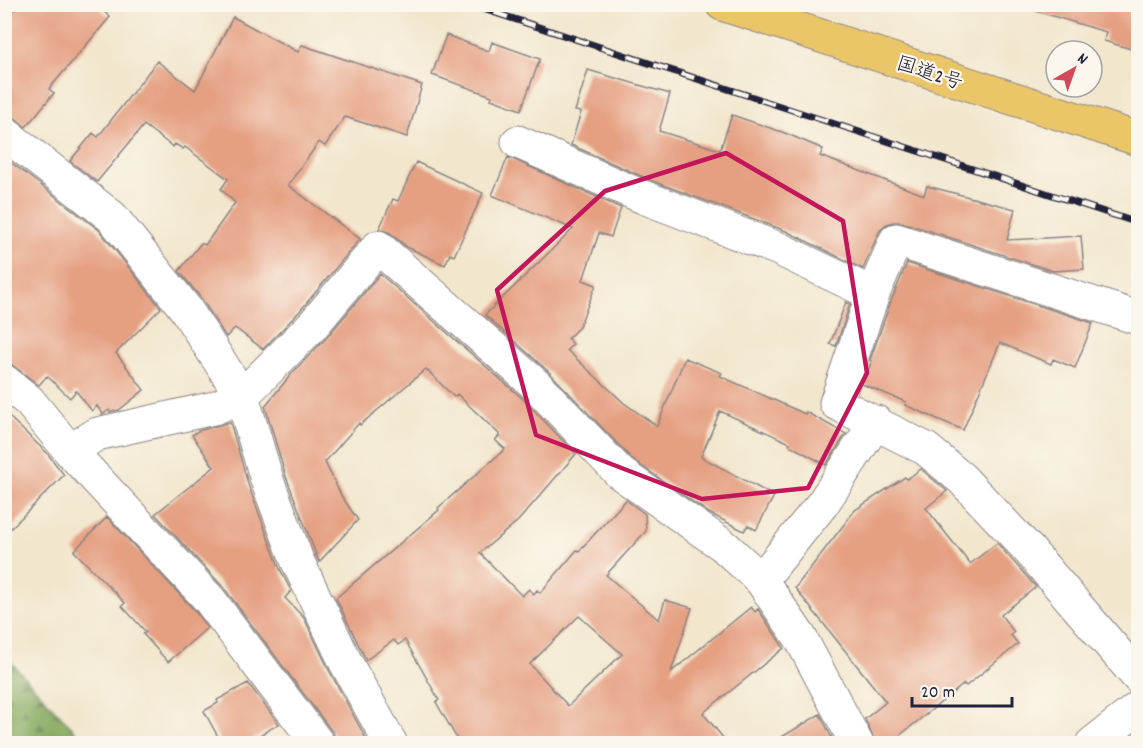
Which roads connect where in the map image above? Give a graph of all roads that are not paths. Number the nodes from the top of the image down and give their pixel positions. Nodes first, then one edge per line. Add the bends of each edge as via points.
1 (722, 4) edge
2 (4, 133) edge
3 (1138, 138) edge
4 (519, 142) dead end
5 (873, 294) junction
6 (1138, 318) edge
7 (4, 381) edge
8 (242, 396) junction
9 (876, 422) junction
10 (70, 451) junction
11 (761, 580) junction
12 (1138, 677) edge
13 (1138, 708) edge
14 (318, 744) edge
15 (391, 744) edge
16 (857, 744) edge
17 (1092, 744) edge

1 - 3 highway, 国道2号
2 - 8 street via 112,217 185,308
4 - 5 street via 643,197 779,249
5 - 6 street via 896,240
5 - 9 street via 836,402
7 - 10 street via 29,401
8 - 10 street via 214,408 97,434
8 - 11 street via 313,325 378,247 536,386 620,473 724,546
8 - 15 street via 267,480 297,560 346,663
9 - 11 street via 823,503
9 - 12 street via 926,449 962,479
10 - 14 street via 209,599
11 - 16 street via 800,637
13 - 17 street

